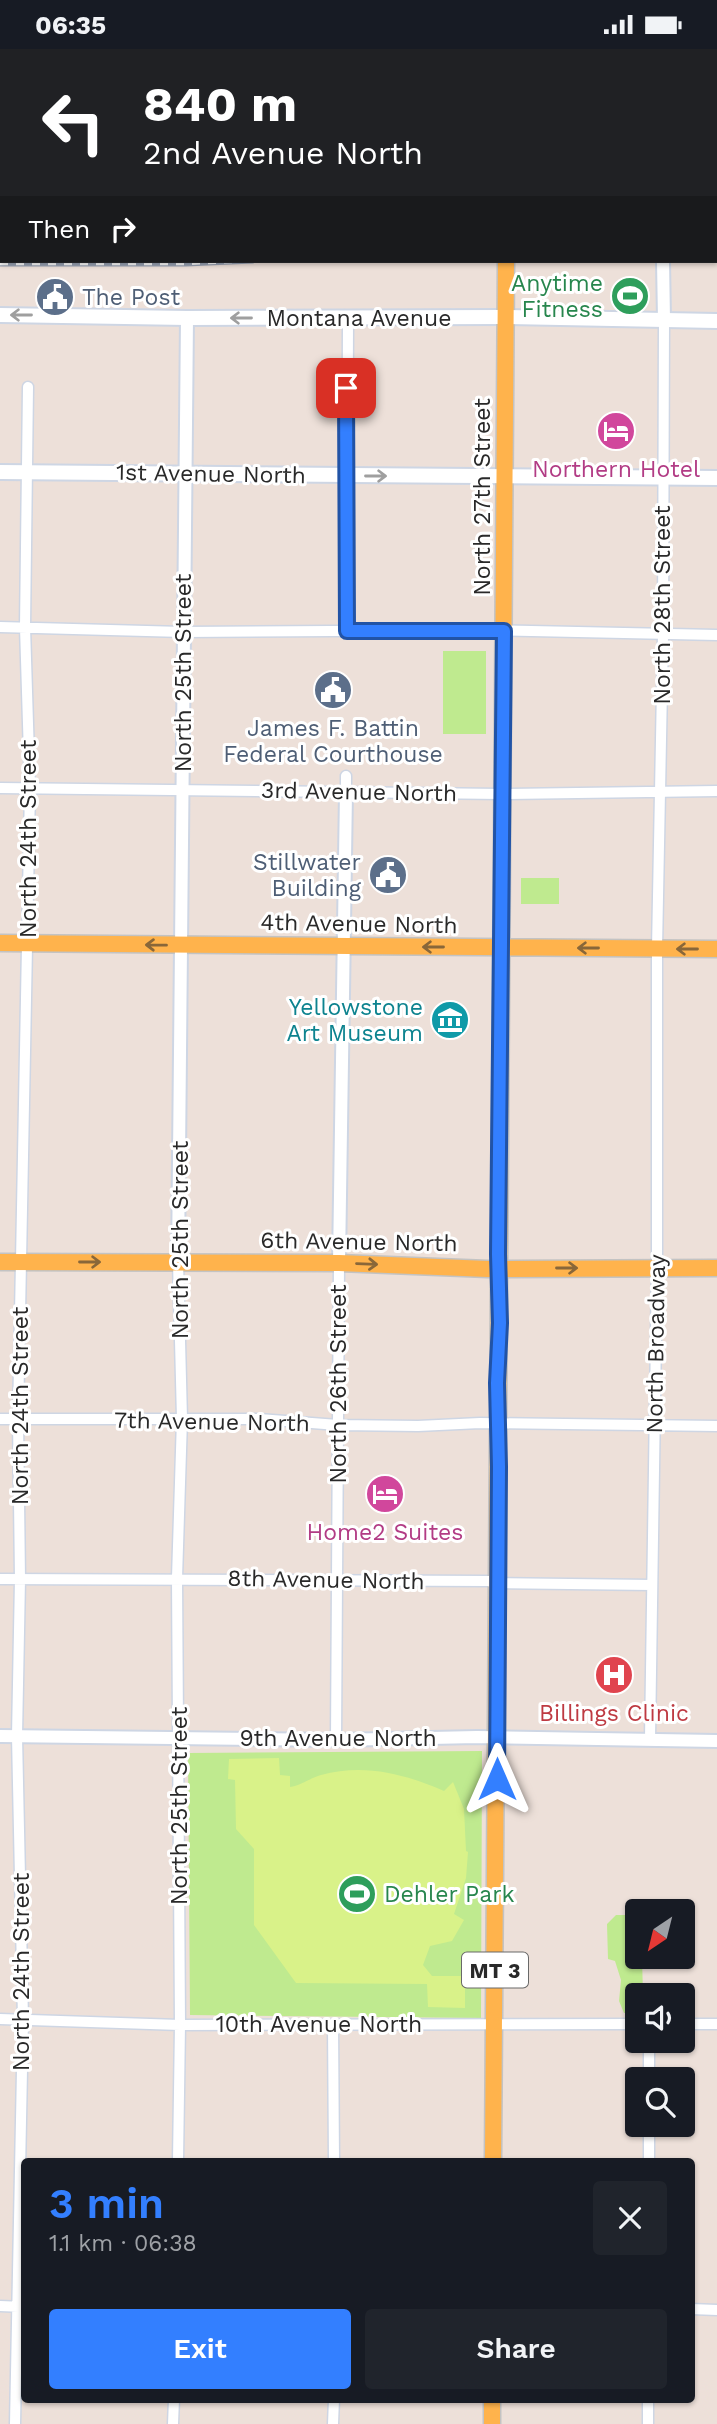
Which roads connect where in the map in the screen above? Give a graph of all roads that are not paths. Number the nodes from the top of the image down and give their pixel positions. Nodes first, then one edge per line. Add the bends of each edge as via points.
1 (506, 263) edge
2 (663, 263) edge
3 (0, 314) edge
4 (505, 317) junction
5 (187, 318) junction
6 (348, 318) junction
7 (664, 320) junction
8 (717, 321) edge
9 (28, 387) dead end
10 (0, 472) edge
11 (28, 472) junction
12 (185, 474) junction
13 (347, 476) junction
14 (505, 477) junction
15 (662, 478) junction
16 (717, 478) edge
17 (0, 627) edge
18 (25, 627) junction
19 (347, 631) junction
20 (504, 631) junction
21 (183, 632) junction
22 (663, 635) junction
23 (717, 635) edge
24 (346, 776) dead end
25 (0, 788) edge
26 (30, 788) junction
27 (182, 790) junction
28 (659, 791) junction
29 (717, 791) edge
30 (346, 792) junction
31 (501, 794) junction
32 (0, 943) edge
33 (27, 943) junction
34 (182, 945) junction
35 (344, 947) junction
36 (501, 947) junction
37 (657, 949) junction
38 (717, 949) edge
39 (0, 1262) edge
40 (22, 1262) junction
41 (178, 1262) junction
42 (339, 1263) junction
43 (657, 1268) junction
44 (717, 1268) edge
45 (499, 1269) junction
46 (0, 1419) edge
47 (18, 1419) junction
48 (182, 1419) junction
49 (497, 1424) junction
50 (338, 1425) junction
51 (655, 1426) junction
52 (717, 1426) edge
53 (0, 1579) edge
54 (20, 1579) junction
55 (177, 1579) junction
56 (337, 1580) junction
57 (498, 1583) junction
58 (652, 1585) junction
59 (0, 1736) edge
60 (17, 1736) junction
61 (180, 1739) junction
62 (497, 1739) junction
63 (650, 1739) junction
64 (336, 1740) junction
65 (717, 1741) edge
66 (0, 2019) edge
67 (23, 2019) junction
68 (333, 2024) junction
69 (625, 2024) edge
70 (695, 2024) edge
71 (717, 2024) edge
72 (180, 2025) junction
73 (494, 2025) junction
74 (649, 2137) edge
75 (22, 2158) edge
76 (178, 2158) edge
77 (334, 2158) edge
78 (494, 2158) edge
79 (649, 2158) edge
80 (21, 2211) edge
81 (0, 2306) edge
82 (20, 2307) edge
83 (695, 2309) edge
84 (717, 2310) edge
85 (174, 2403) edge
86 (334, 2403) edge
87 (492, 2403) edge
88 (648, 2403) edge
89 (15, 2424) edge
90 (173, 2424) edge
91 (333, 2424) edge
92 (492, 2424) edge
93 (648, 2424) edge

1 - 4 main road, North 27th Street / MT 3
2 - 7 street, North 28th Street
5 -> 3 main road, Montana Avenue
4 - 6 main road, Montana Avenue
4 - 7 main road, Montana Avenue
4 - 14 main road, North 27th Street / MT 3
6 -> 5 main road, Montana Avenue
5 - 12 street, North 25th Street
6 - 13 street
7 - 8 main road, Montana Avenue
7 - 15 street, North 28th Street
9 - 11 street, North 24th Street
10 - 11 main road, 1st Avenue North
11 - 12 main road, 1st Avenue North
11 - 18 street, North 24th Street
12 - 13 main road, 1st Avenue North
12 - 21 street, North 25th Street
13 -> 14 main road, 1st Avenue North
13 - 19 street
14 - 15 main road, 1st Avenue North
14 - 20 main road, North 27th Street / MT 3
15 - 16 main road, 1st Avenue North
15 - 22 street, North 28th Street
17 - 18 street
18 - 21 street
18 - 26 street, North 24th Street
19 - 20 street
19 - 21 street
20 - 22 street
20 - 31 main road, North 27th Street / MT 3
21 - 27 street, North 25th Street
22 - 23 street
22 - 28 street, North 28th Street
24 - 30 street, North 26th Street
25 - 26 street, 3rd Avenue North
26 - 27 street, 3rd Avenue North
26 - 33 street, North 24th Street
27 - 30 street, 3rd Avenue North
27 - 34 street, North 25th Street
28 - 29 street, 3rd Avenue North
28 - 31 street, 3rd Avenue North
28 - 37 street, North 28th Street
30 - 31 street, 3rd Avenue North
30 - 35 street, North 26th Street
31 - 36 main road, North 27th Street / MT 3
32 - 33 main road, 4th Avenue North
34 -> 33 main road, 4th Avenue North
33 - 40 street, North 24th Street
34 - 35 main road, 4th Avenue North
34 - 41 street, North 25th Street
36 -> 35 main road, 4th Avenue North
35 - 42 street, North 26th Street
37 -> 36 main road, 4th Avenue North
36 - 45 main road, North 27th Street / MT 3
38 -> 37 main road, 4th Avenue North
37 - 43 street, North Broadway
39 - 40 main road, 6th Avenue North
40 -> 41 main road, 6th Avenue North
40 - 47 street, North 24th Street
41 - 42 main road, 6th Avenue North
41 - 48 street, North 25th Street
42 -> 45 main road, 6th Avenue North
42 - 50 street, North 26th Street
43 - 44 main road, 6th Avenue North
45 -> 43 main road, 6th Avenue North
43 - 51 street, North Broadway
45 - 49 main road, North 27th Street / MT 3
46 - 47 street, 7th Avenue North
47 - 48 street, 7th Avenue North
47 - 54 street, North 24th Street
48 - 50 street, 7th Avenue North
48 - 55 street, North 25th Street
49 - 50 street, 7th Avenue North
49 - 51 street, 7th Avenue North
49 - 57 main road, North 27th Street / MT 3
50 - 56 street, North 26th Street
51 - 52 street, 7th Avenue North
51 - 58 street, North Broadway
53 - 54 street, 8th Avenue North
54 - 55 street, 8th Avenue North
54 - 60 street, North 24th Street
55 - 56 street, 8th Avenue North
55 - 61 street, North 25th Street
56 - 57 street, 8th Avenue North
56 - 64 street, North 26th Street
57 - 58 street, 8th Avenue North
57 - 62 main road, North 27th Street / MT 3
58 - 63 street, North Broadway
59 - 60 street, 9th Avenue North
60 - 61 street, 9th Avenue North
60 - 67 street, North 24th Street
61 - 64 street, 9th Avenue North
61 - 72 street, North 25th Street
62 - 63 street, 9th Avenue North
62 - 64 street, 9th Avenue North
62 - 73 main road, North 27th Street / MT 3
63 - 65 street, 9th Avenue North
66 - 67 street, 10th Avenue North
67 - 72 street, 10th Avenue North
67 - 75 street, North 24th Street
68 - 72 street, 10th Avenue North
68 - 73 street, 10th Avenue North
68 - 77 street
69 - 73 street, 10th Avenue North
70 - 71 street
72 - 76 street, North 25th Street
73 - 78 main road, North 27th Street / MT 3
74 - 79 street
80 - 82 street, North 24th Street
81 - 82 street
82 - 89 street, North 24th Street
83 - 84 street
85 - 90 street
86 - 91 street
87 - 92 main road
88 - 93 street

